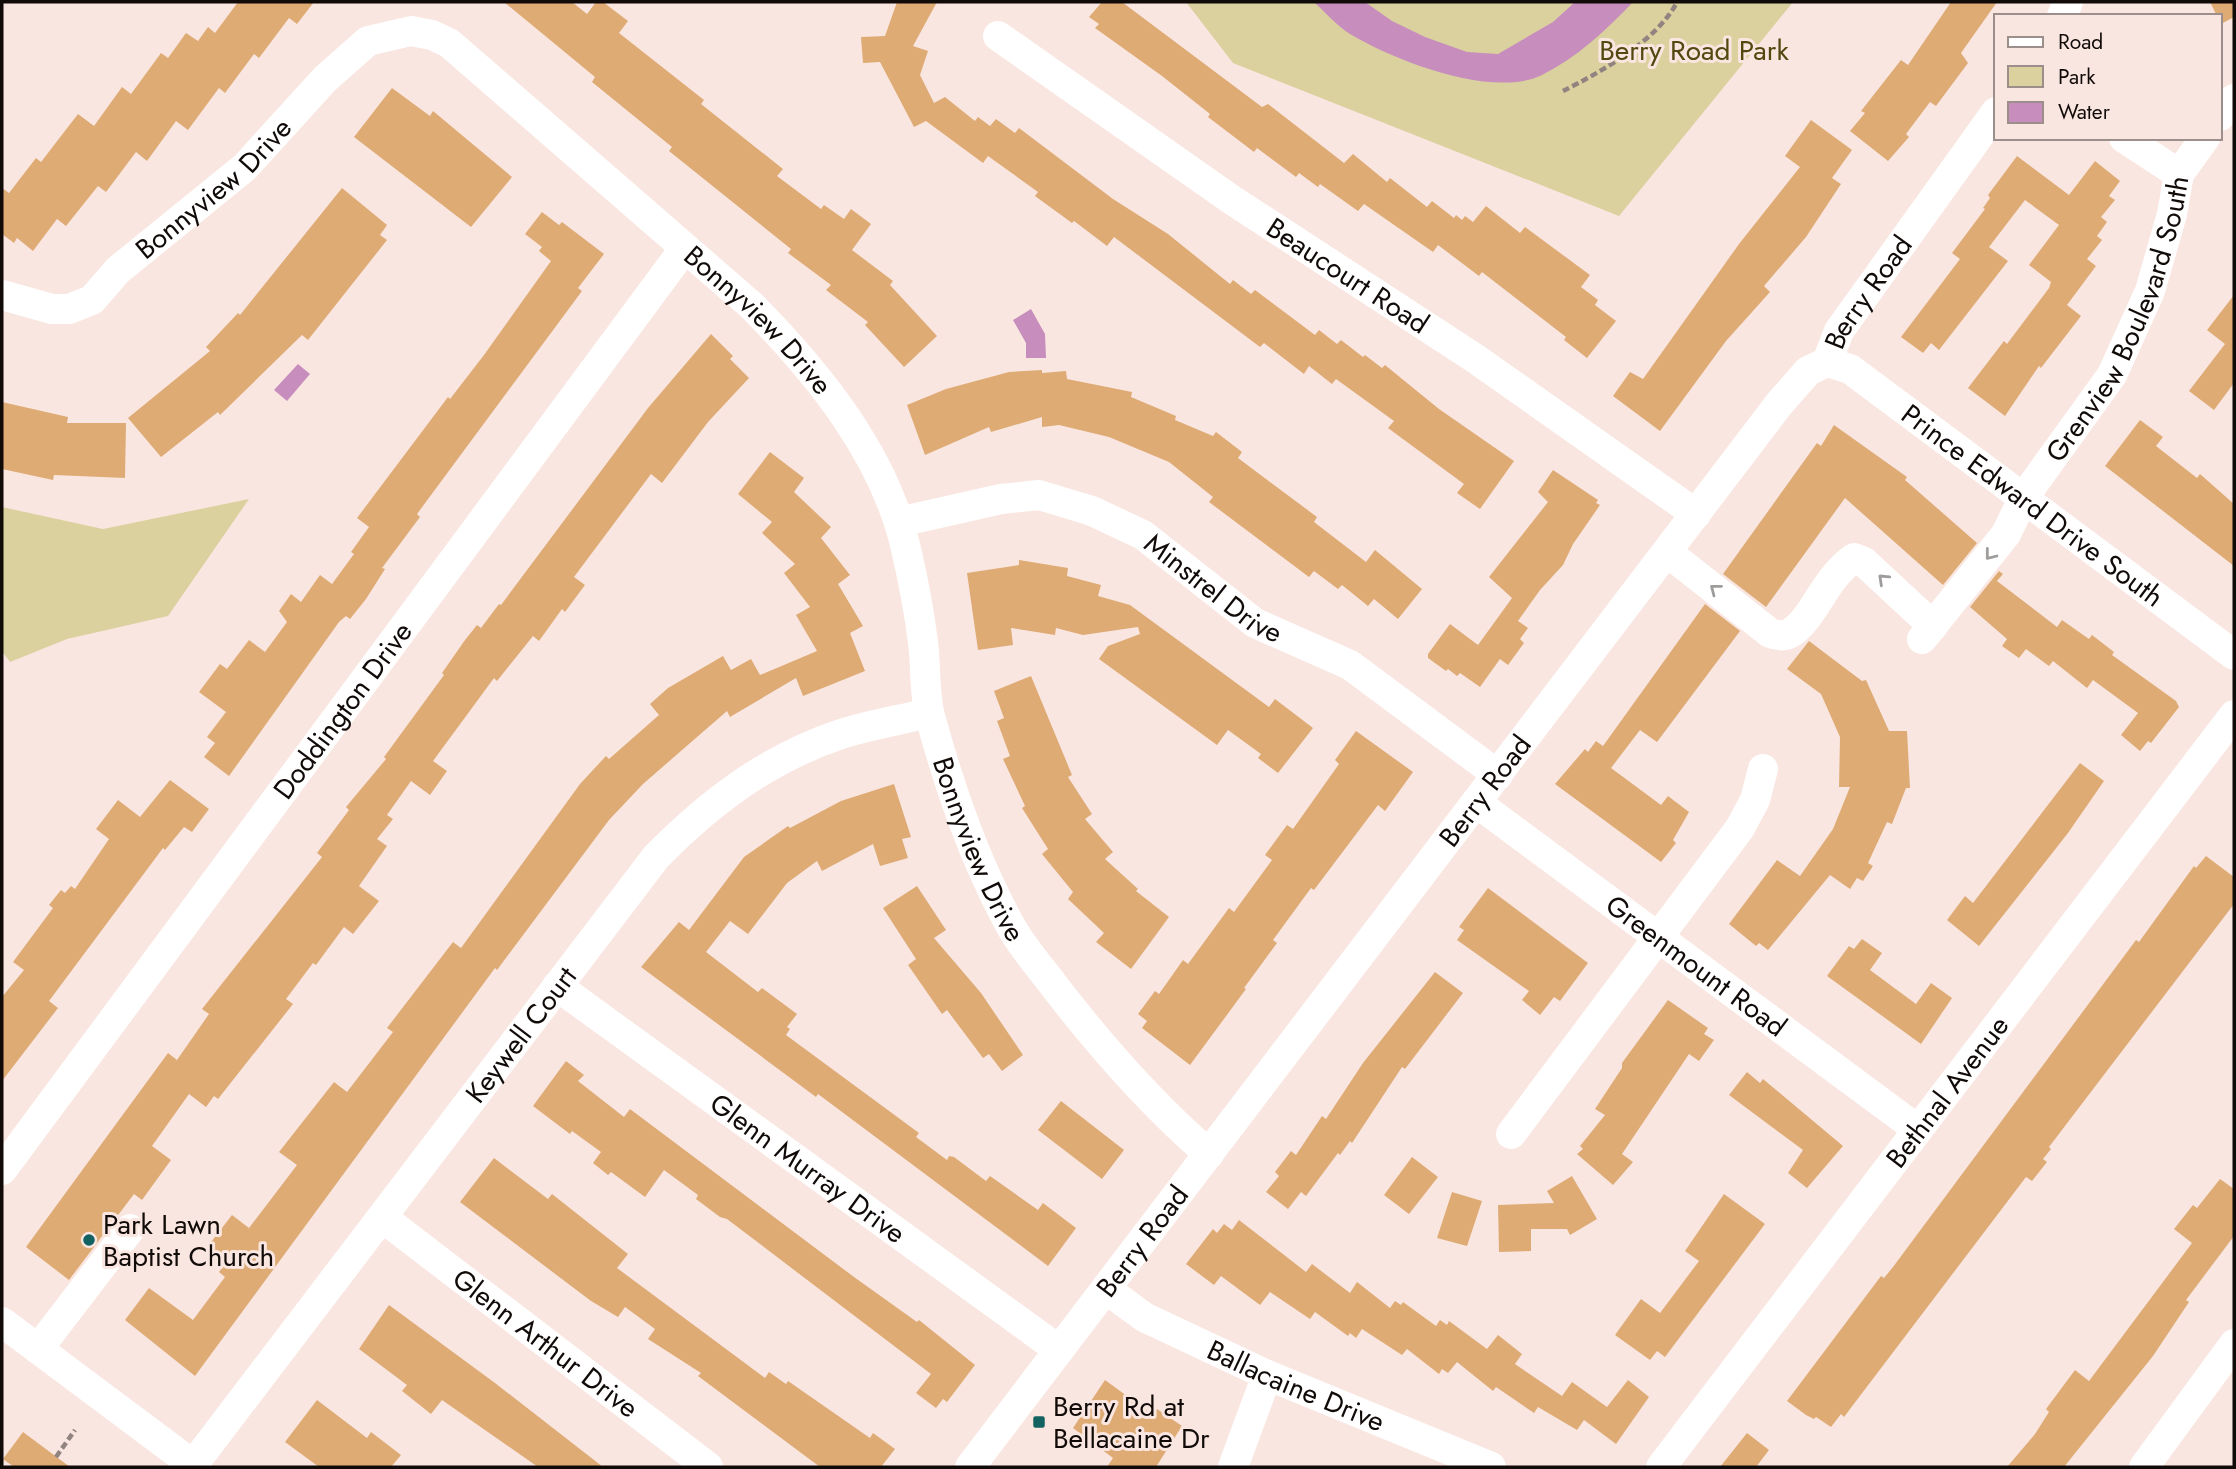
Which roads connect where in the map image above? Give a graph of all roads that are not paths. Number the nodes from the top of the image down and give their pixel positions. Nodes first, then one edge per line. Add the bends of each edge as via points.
1 (998, 36) dead end
2 (2234, 99) edge
3 (2222, 114) edge
4 (1994, 115) edge
5 (2127, 140) edge
6 (2204, 140) edge
7 (2179, 174) junction
8 (684, 249) junction
9 (2, 295) edge
10 (1827, 362) junction
11 (2024, 497) junction
12 (1696, 514) junction
13 (899, 522) junction
14 (1667, 552) junction
15 (2234, 655) edge
16 (929, 713) junction
17 (2234, 715) edge
18 (1763, 769) dead end
19 (1498, 775) junction
20 (1477, 803) junction
21 (1656, 938) junction
22 (557, 986) junction
23 (1917, 1129) junction
24 (1511, 1134) dead end
25 (1209, 1154) junction
26 (2, 1170) edge
27 (383, 1218) junction
28 (130, 1229) dead end
29 (1107, 1289) junction
30 (2, 1322) edge
31 (2234, 1345) edge
32 (38, 1349) junction
33 (1059, 1350) junction
34 (1267, 1375) junction
35 (195, 1466) edge
36 (708, 1467) edge
37 (970, 1467) edge
38 (1233, 1467) edge
39 (1491, 1467) edge
40 (1661, 1467) edge
41 (2144, 1467) edge

1 - 12 street, Beaucourt Road via 1231,200 1476,359
2 - 3 street
4 - 10 street, Berry Road via 1839,331
5 - 7 street
6 - 7 street, Grenview Boulevard South
7 - 11 street, Grenview Boulevard South via 2150,290 2129,341 2112,375
8 - 9 street, Bonnyview Drive via 449,43 411,31 368,41 325,79 246,167 118,270 92,300 69,309 52,309
8 - 13 street, Bonnyview Drive via 752,306 828,391 862,444
8 - 26 street, Doddington Drive
10 - 11 street, Prince Edward Drive South via 1850,369
10 - 12 street, Berry Road via 1808,370 1792,386
11 -> 14 street, Grenview Boulevard South via 2006,534 1927,632 1864,562 1854,558 1835,573 1793,632 1779,636
11 - 15 street, Prince Edward Drive South
12 - 14 street, Berry Road
13 - 16 street, Bonnyview Drive via 922,642
13 - 19 street, Minstrel Drive via 1039,495 1093,510 1143,535 1255,623 1350,665
14 - 19 street, Berry Road
16 - 22 street, Keywell Court via 814,744 770,764 726,793 656,857
16 - 25 street, Bonnyview Drive via 968,831 1009,924 1105,1053
17 - 23 street, Bethnal Avenue
18 - 21 street via 1755,800 1740,828
19 - 20 street, Berry Road
20 - 21 street, Greenmount Road
20 - 25 street, Berry Road
21 - 23 street, Greenmount Road
21 - 24 street
22 - 27 street, Keywell Court
22 - 33 street, Glenn Murray Drive
23 - 40 street, Bethnal Avenue
25 - 29 street, Berry Road
27 - 35 street, Keywell Court
27 - 36 street, Glenn Arthur Drive
28 - 32 street
29 - 33 street, Berry Road
29 - 34 street, Ballacaine Drive via 1144,1317
30 - 32 street
31 - 41 street
32 - 35 street
33 - 37 street, Berry Road
34 - 38 street
34 - 39 street, Ballacaine Drive

